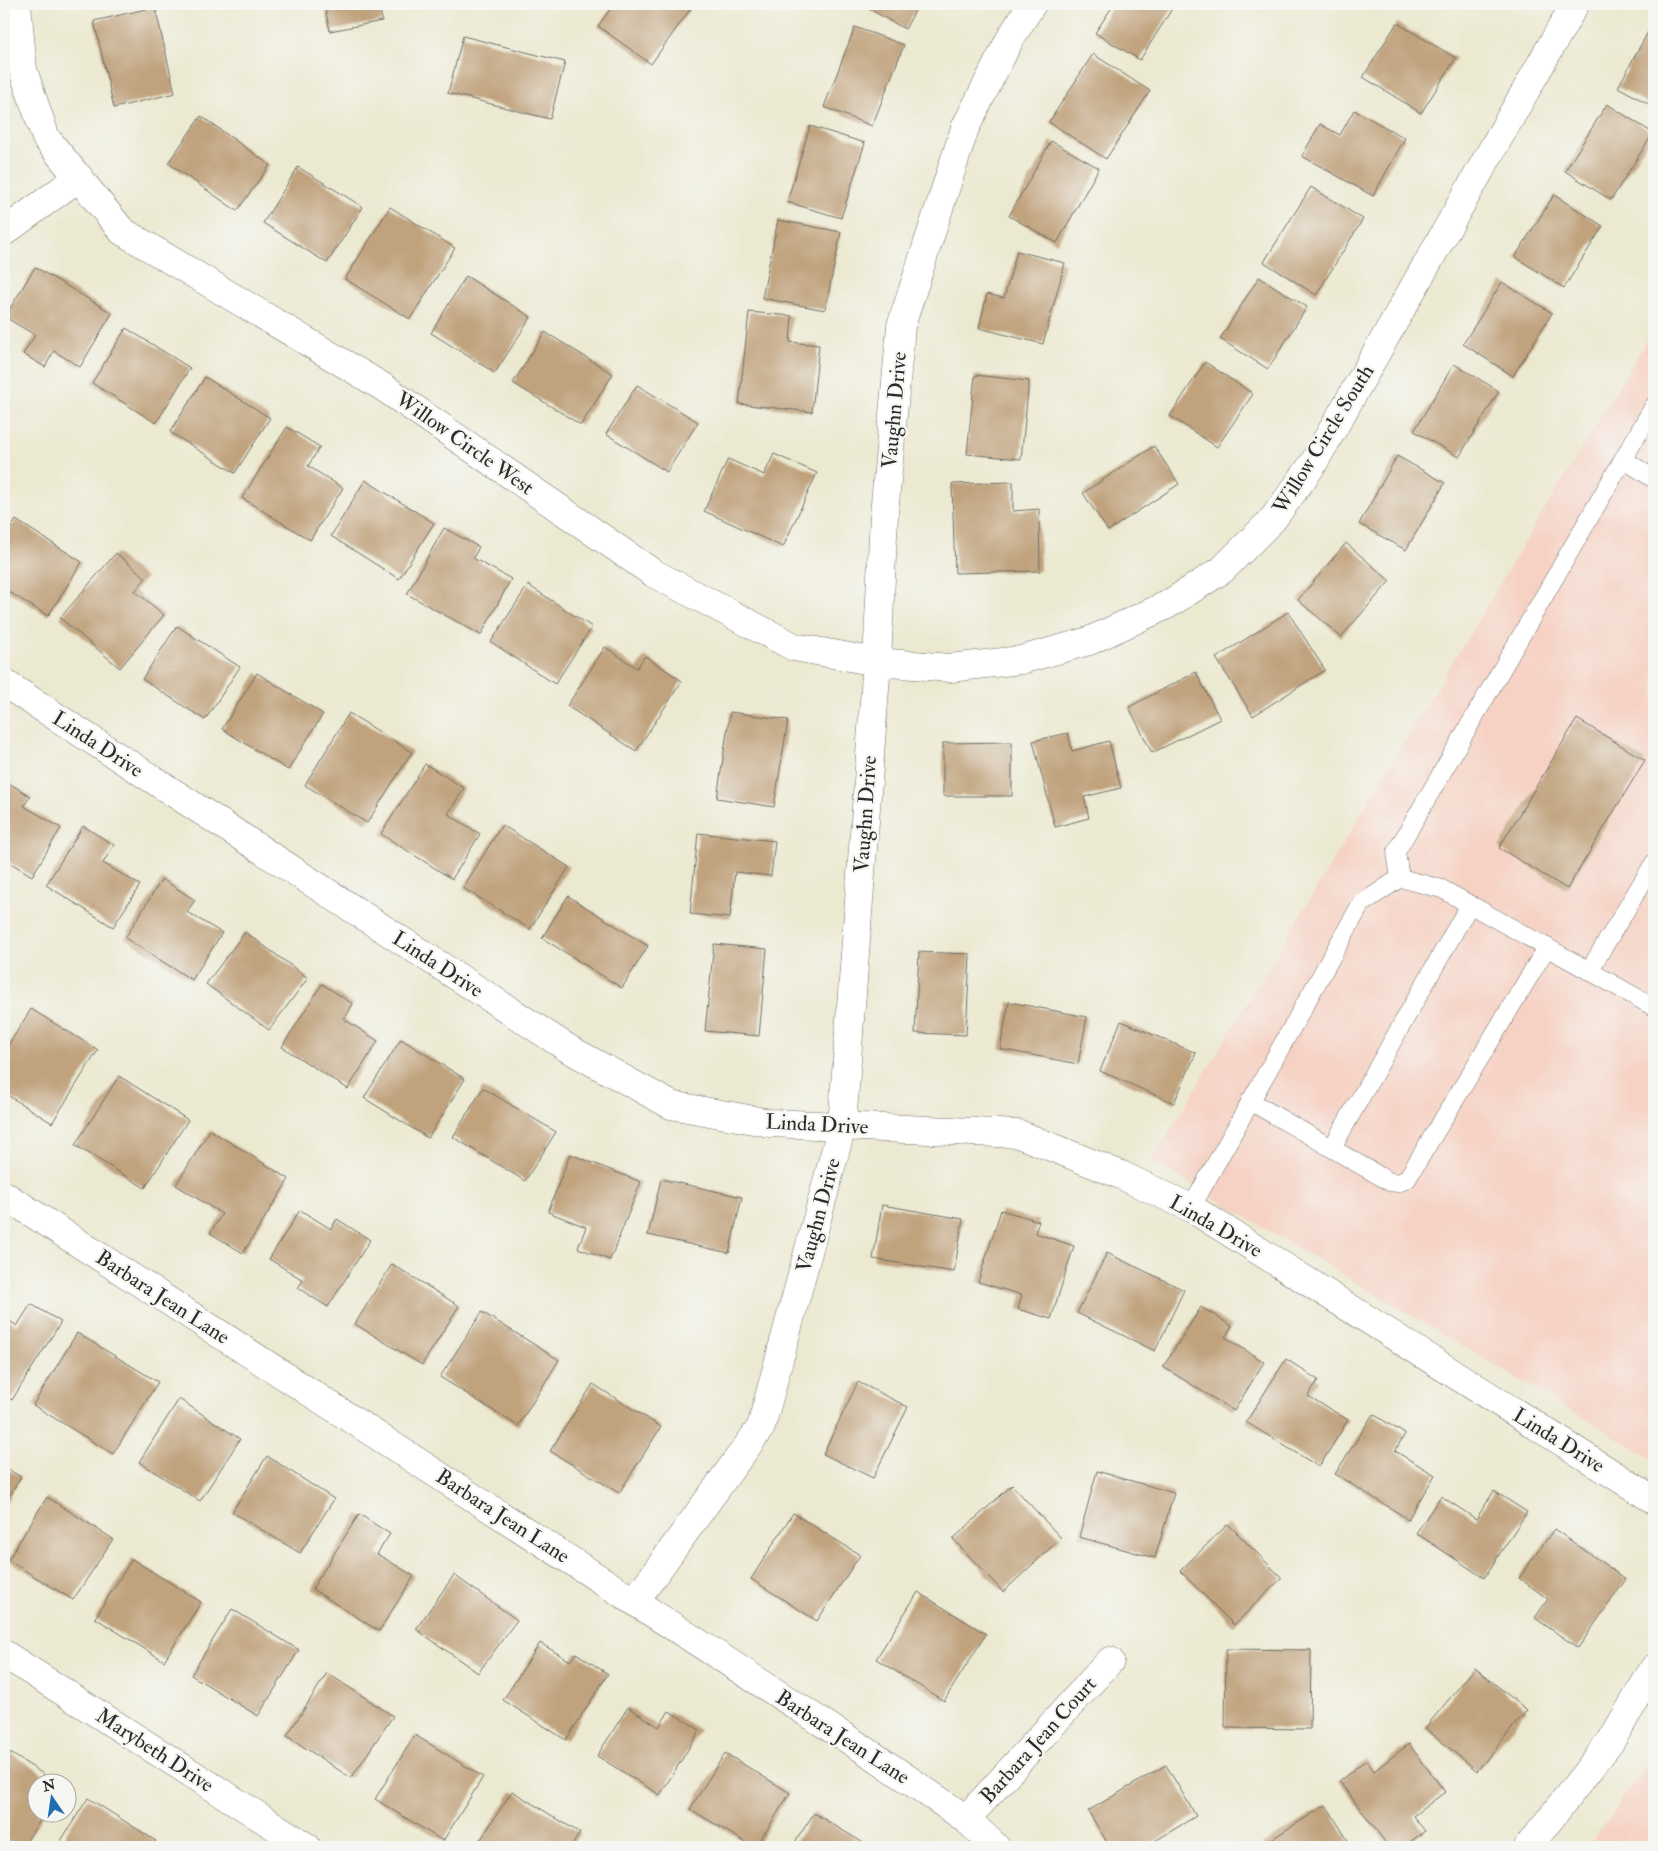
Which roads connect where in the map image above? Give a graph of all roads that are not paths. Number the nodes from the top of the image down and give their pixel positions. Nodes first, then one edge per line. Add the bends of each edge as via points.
1 (17, 4) edge
2 (1032, 4) edge
3 (1575, 4) edge
4 (79, 178) junction
5 (4, 232) edge
6 (1654, 406) edge
7 (1624, 459) junction
8 (1654, 479) edge
9 (877, 662) junction
10 (4, 683) edge
11 (1654, 863) edge
12 (1400, 878) junction
13 (1470, 904) junction
14 (1547, 947) junction
15 (1589, 970) junction
16 (1654, 1007) edge
17 (1250, 1101) junction
18 (842, 1126) junction
19 (1332, 1148) junction
20 (4, 1195) edge
21 (1190, 1208) junction
22 (1654, 1500) edge
23 (635, 1601) junction
24 (4, 1654) edge
25 (1110, 1661) dead end
26 (1654, 1668) edge
27 (966, 1819) junction
28 (307, 1847) edge
29 (996, 1847) edge
30 (1528, 1847) edge

1 - 4 street, Willow Circle West via 23,70 46,138
2 - 9 street, Vaughn Drive via 1010,39 965,128 902,326 884,515
3 - 9 street, Willow Circle South via 1312,464 1273,519 1222,570 1167,604 1089,642 1021,660 950,668
4 - 5 street
4 - 9 street, Willow Circle West via 122,231 384,387 653,573 794,647
6 - 7 lane
7 - 8 lane
7 - 12 lane via 1396,852
9 - 18 street, Vaughn Drive
10 - 18 street, Linda Drive via 569,1049 670,1105 770,1123
11 - 15 lane
12 - 13 lane via 1442,889
12 - 17 lane via 1361,904
13 - 14 lane
13 - 19 lane
14 - 15 lane
14 - 19 lane via 1407,1179 1390,1182
15 - 16 lane
17 - 19 lane
17 - 21 lane
18 - 21 street, Linda Drive via 1019,1134 1121,1175
18 - 23 street, Vaughn Drive via 761,1426
20 - 23 street, Barbara Jean Lane
21 - 22 street, Linda Drive
23 - 27 street, Barbara Jean Lane
24 - 28 street, Marybeth Drive
25 - 27 street, Barbara Jean Court
26 - 30 street via 1611,1741
27 - 29 street, Barbara Jean Lane

